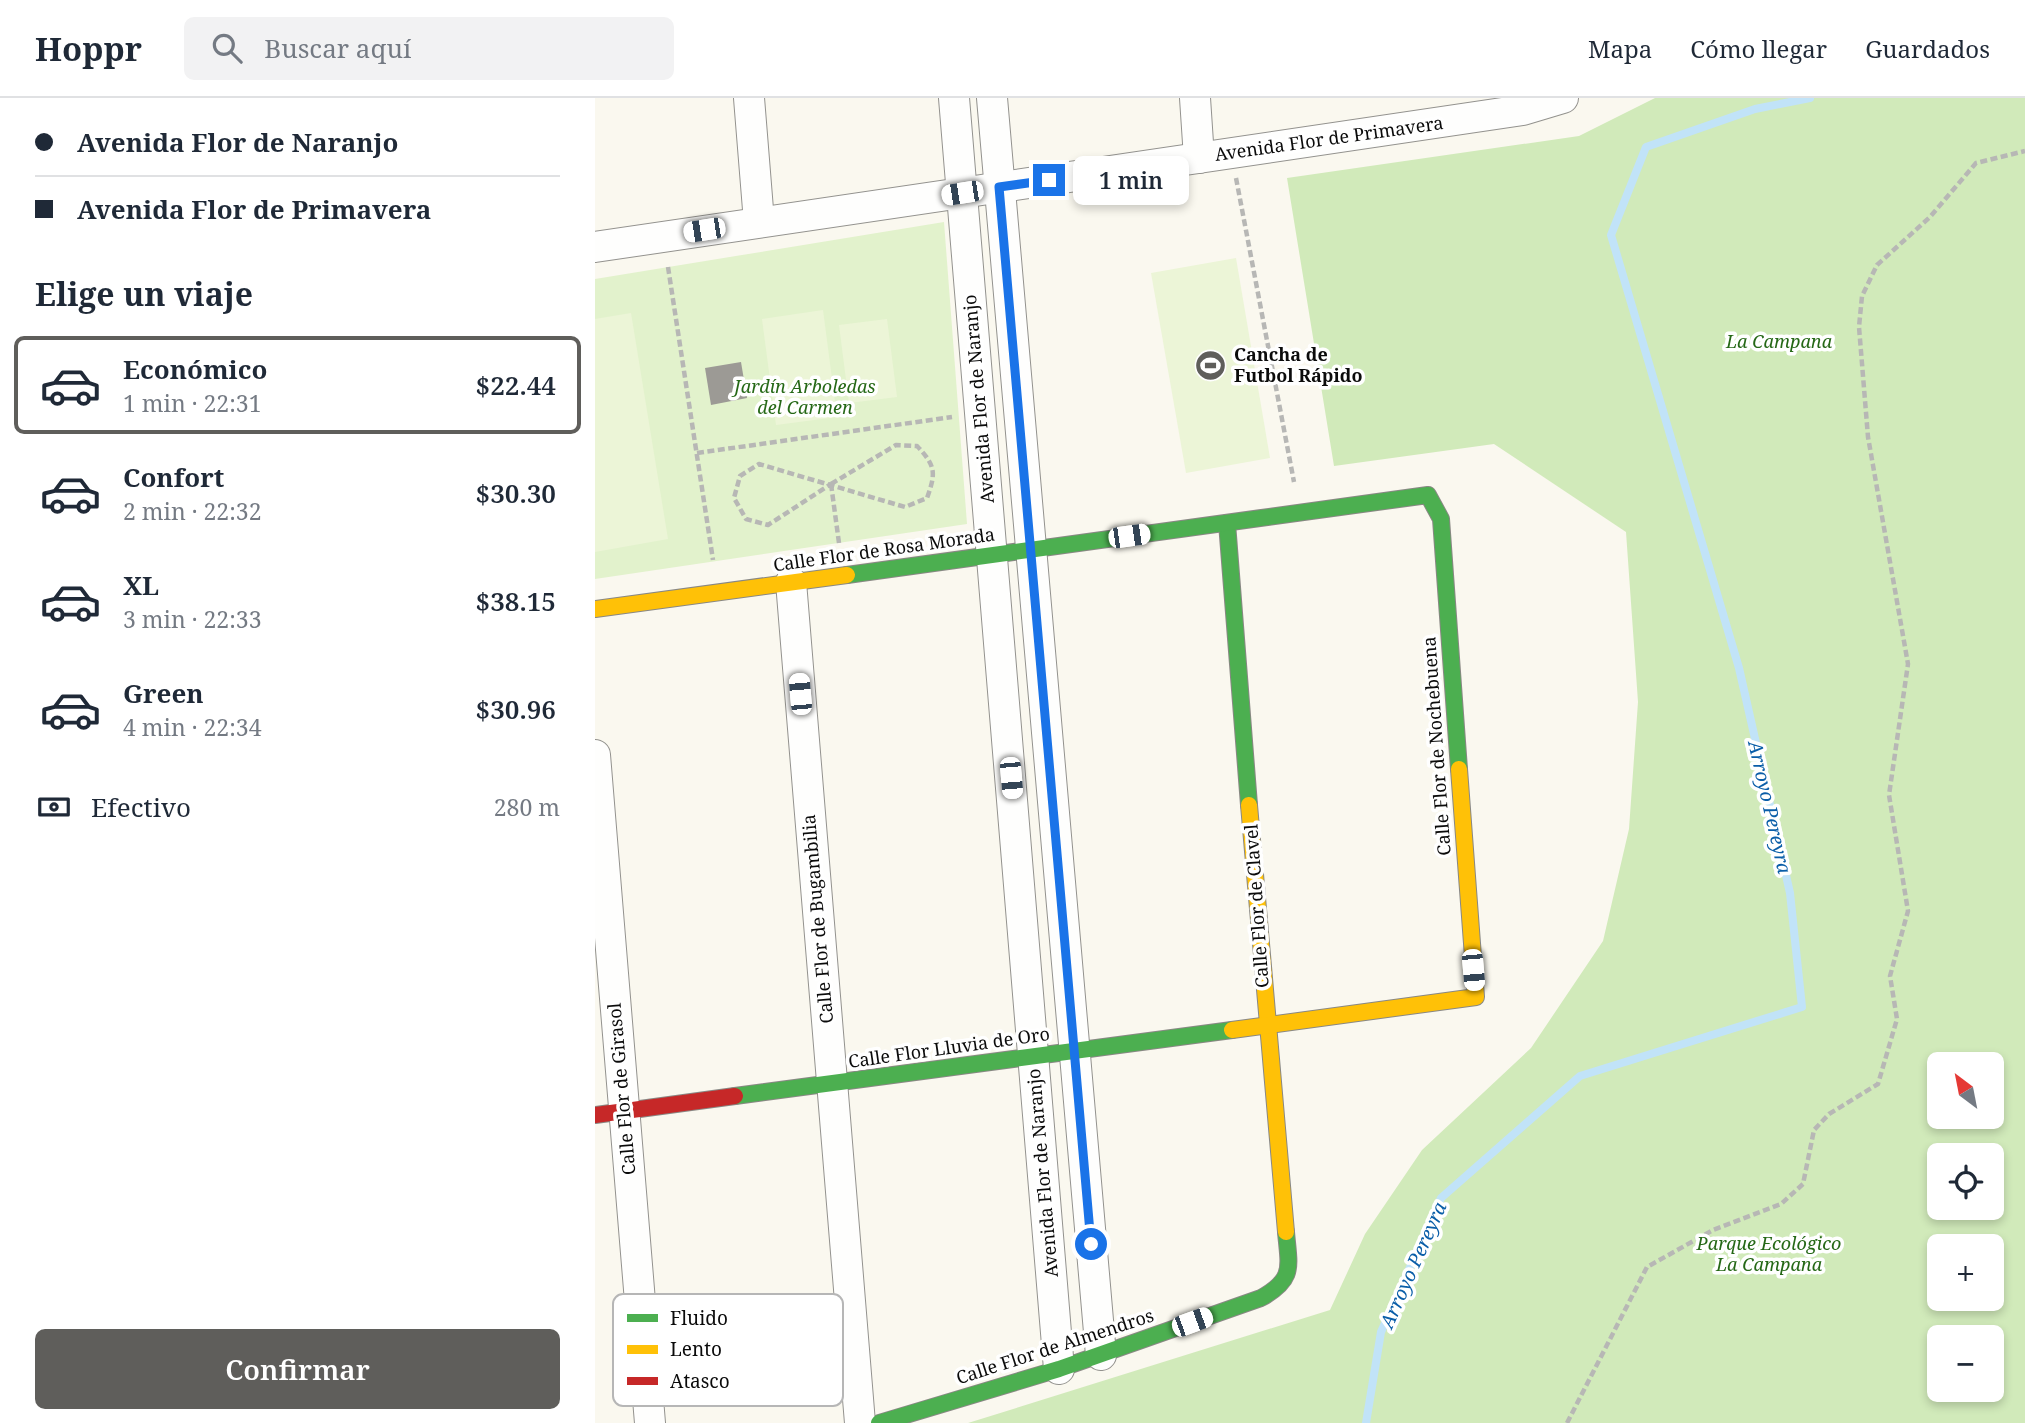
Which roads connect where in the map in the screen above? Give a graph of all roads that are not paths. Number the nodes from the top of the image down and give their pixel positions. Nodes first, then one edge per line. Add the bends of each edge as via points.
1 (749, 98) edge
2 (954, 98) edge
3 (992, 98) edge
4 (1195, 98) edge
5 (1563, 98) edge
6 (1199, 158) junction
7 (999, 187) junction
8 (962, 193) junction
9 (759, 222) junction
10 (595, 247) edge
11 (1428, 495) joint
12 (1227, 523) junction
13 (1032, 550) junction
14 (993, 555) junction
15 (791, 582) junction
16 (595, 609) edge
17 (595, 755) edge
18 (1476, 997) joint
19 (1266, 1025) junction
20 (1074, 1051) junction
21 (1033, 1056) junction
22 (831, 1084) junction
23 (624, 1111) junction
24 (595, 1115) edge
25 (1280, 1287) joint
26 (639, 1294) edge
27 (1101, 1355) junction
28 (1059, 1369) junction
29 (860, 1423) edge
30 (879, 1423) edge

1 - 9 street
2 - 8 street, Avenida Flor de Naranjo
3 - 7 street
4 - 6 street
5 - 6 street, Avenida Flor de Primavera via 1523,110
6 - 7 street, Avenida Flor de Primavera
7 - 8 street, Avenida Flor de Primavera
7 - 13 street
8 - 9 street, Avenida Flor de Primavera
8 - 14 street, Avenida Flor de Naranjo
9 - 10 street, Avenida Flor de Primavera
11 - 12 street, Calle Flor de Rosa Morada
11 - 18 street, Calle Flor de Nochebuena via 1441,519
12 - 13 street, Calle Flor de Rosa Morada
12 - 19 street, Calle Flor de Clavel
13 - 14 street, Calle Flor de Rosa Morada
13 - 20 street
14 - 15 street, Calle Flor de Rosa Morada
14 - 21 street, Avenida Flor de Naranjo
15 - 16 street, Calle Flor de Rosa Morada
15 - 22 street, Calle Flor de Bugambilia
17 - 23 street, Calle Flor de Girasol
18 - 19 street, Calle Flor Lluvia de Oro
19 - 20 street, Calle Flor Lluvia de Oro
19 - 25 street, Calle Flor de Clavel via 1289,1268
20 - 21 street, Calle Flor Lluvia de Oro
20 - 27 street
21 - 22 street, Calle Flor Lluvia de Oro
21 - 28 street, Avenida Flor de Naranjo
22 - 23 street, Calle Flor Lluvia de Oro
22 - 29 street, Calle Flor de Bugambilia
23 - 24 street, Calle Flor Lluvia de Oro
23 - 26 street, Calle Flor de Girasol
25 - 27 street, Calle Flor de Almendros via 1261,1298
27 - 28 street, Calle Flor de Almendros
28 - 30 street, Calle Flor de Almendros

